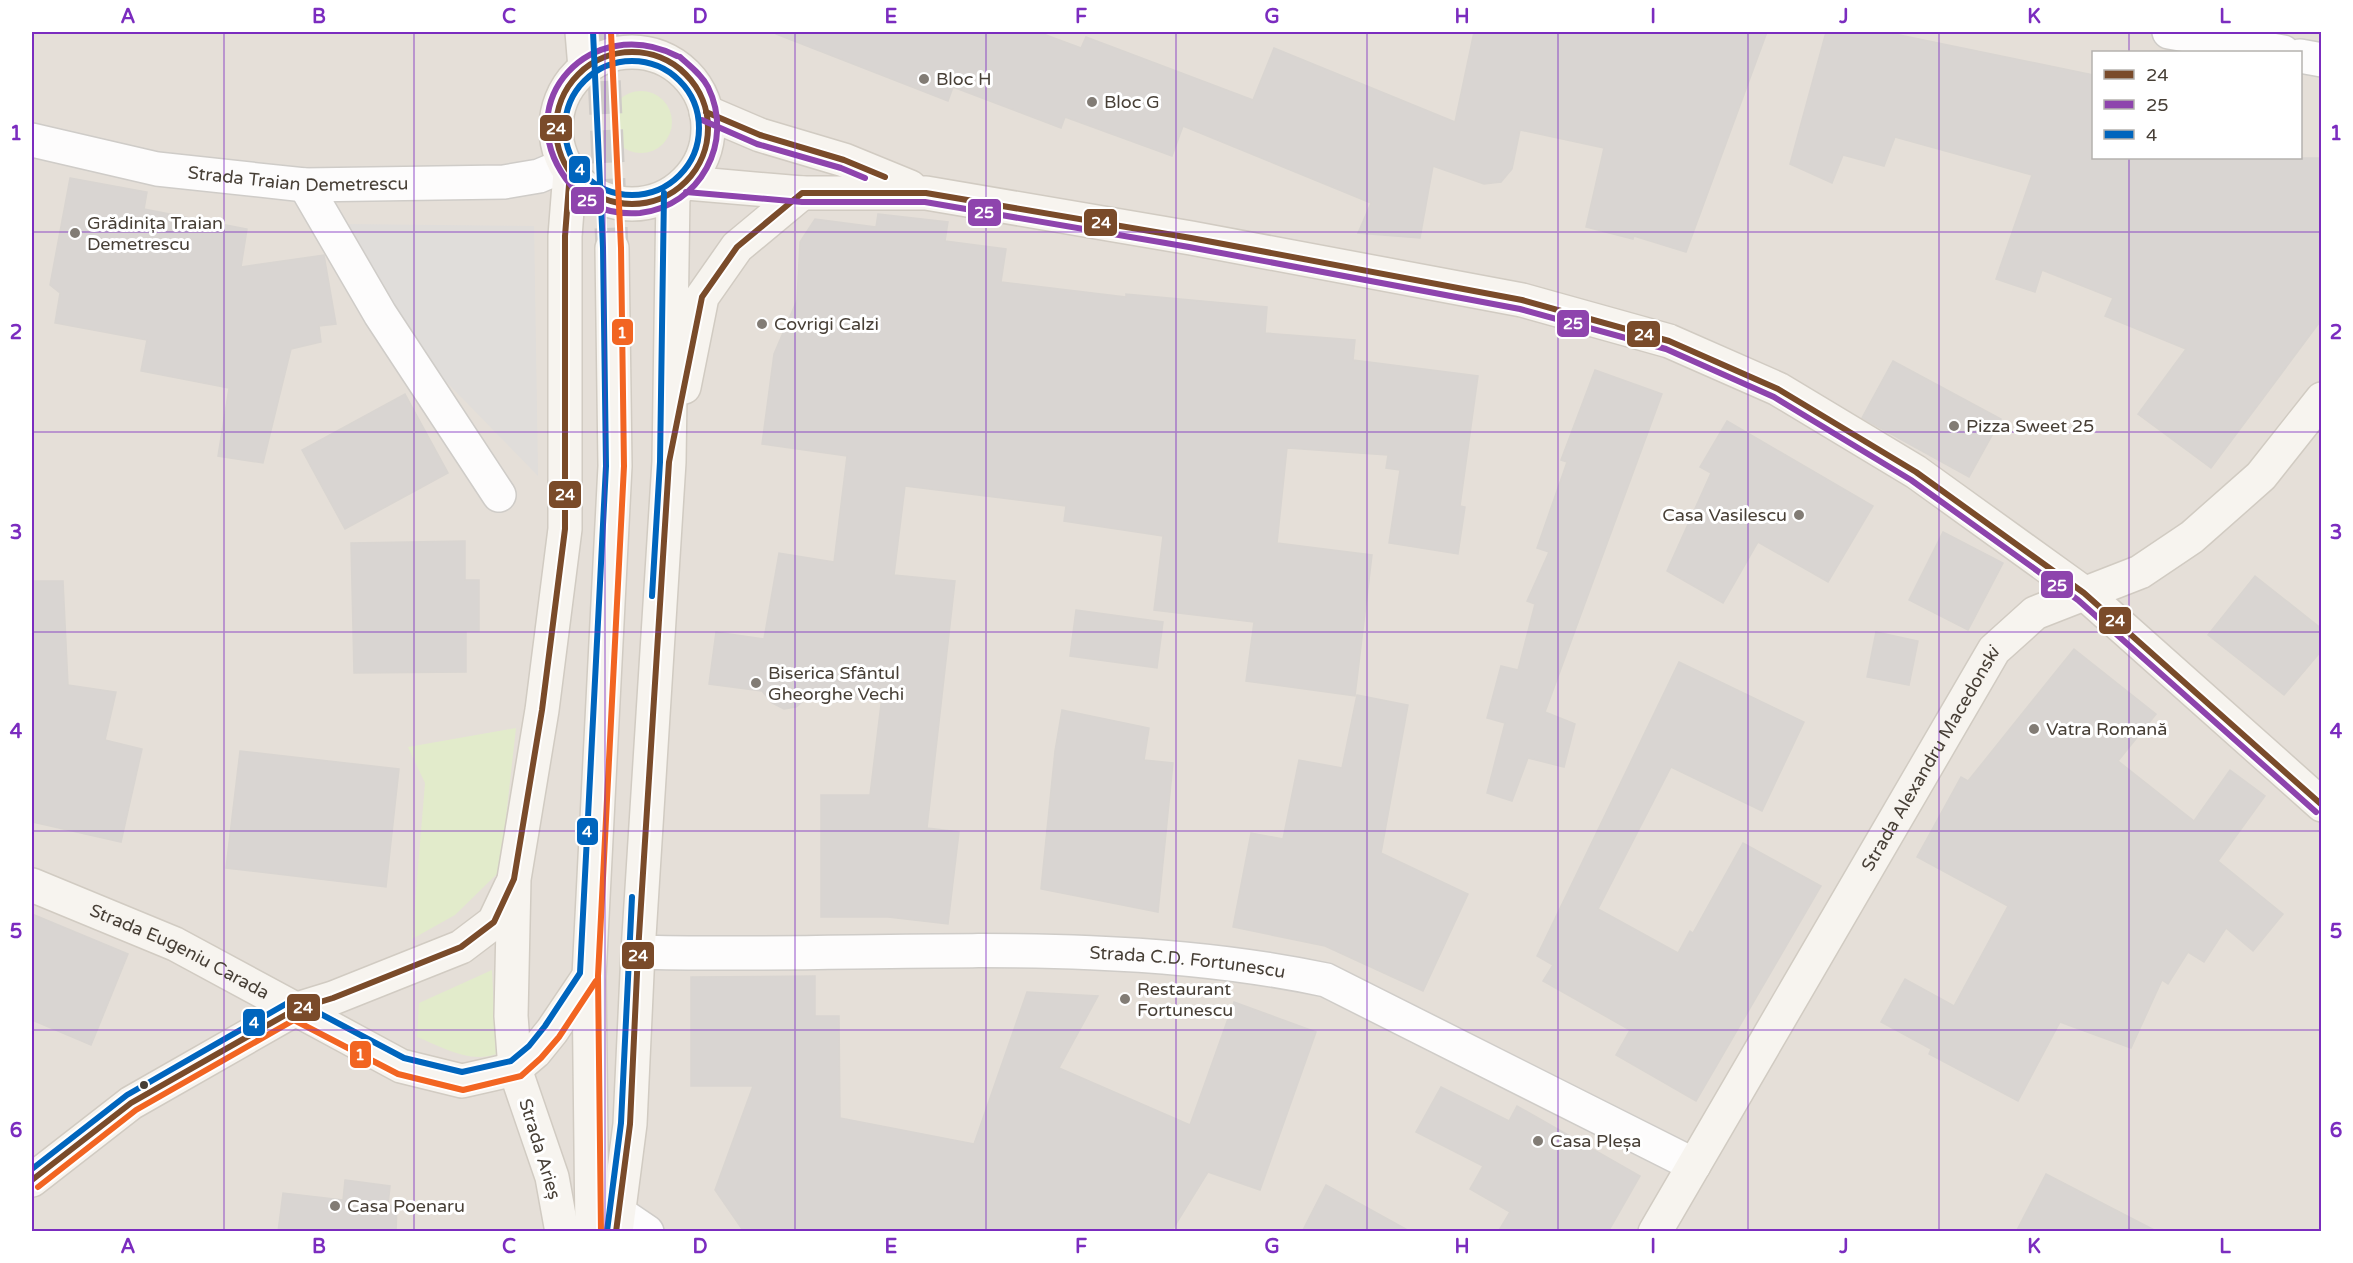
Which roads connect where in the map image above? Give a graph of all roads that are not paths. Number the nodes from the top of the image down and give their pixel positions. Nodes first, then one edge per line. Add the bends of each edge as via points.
1 (582, 32) edge
2 (663, 32) edge
3 (2169, 32) edge
4 (2277, 51) edge
5 (2302, 56) edge
6 (2322, 60) edge
7 (674, 64) junction
8 (585, 68) junction
9 (706, 112) junction
10 (32, 140) edge
11 (567, 168) junction
12 (305, 185) junction
13 (680, 188) junction
14 (802, 193) junction
15 (926, 193) junction
16 (612, 248) tunnel mouth
17 (2322, 399) edge
18 (669, 462) junction
19 (499, 495) dead end
20 (2084, 593) junction
21 (2322, 806) edge
22 (514, 879) junction
23 (32, 885) edge
24 (638, 952) junction
25 (589, 976) junction
26 (294, 1010) junction
27 (515, 1069) junction
28 (1694, 1165) junction
29 (32, 1180) edge
30 (618, 1222) edge
31 (562, 1232) edge
32 (592, 1232) edge
33 (647, 1232) edge
34 (1655, 1232) edge

1 - 8 main road
2 - 7 main road
3 - 4 street
5 - 6 street
7 - 8 main road via 638,52 602,58
7 - 9 main road via 699,92
8 - 11 main road via 570,83 555,123 557,145
9 - 13 main road via 704,153
9 - 15 main road
10 - 12 street, Strada Traian Demetrescu via 157,169
11 - 12 street, Strada Traian Demetrescu via 504,182
11 - 13 main road via 590,192 607,201 644,204
11 - 22 main road, Strada Arieș via 565,528 542,710
12 - 19 street via 380,314
13 - 14 main road
13 - 18 main road
14 - 15 main road
14 - 18 main road via 737,247 702,297
15 - 20 main road via 1522,300 1669,342 1778,388 1916,472
16 - 25 main road via 615,466
17 - 20 main road, Strada Alexandru Macedonski via 2261,476 2193,537 2140,572
18 - 24 main road
20 - 21 main road
20 - 28 main road, Strada Alexandru Macedonski via 2035,613 1994,650
22 - 26 main road via 494,922 461,947
22 - 27 main road, Strada Arieș via 511,1016
23 - 26 main road, Strada Eugeniu Carada via 175,944
24 - 28 street, Strada C.D. Fortunescu via 1056,951 1196,958 1281,970 1326,980
24 - 30 main road via 630,1124
25 - 27 main road, Strada Eugeniu Carada via 552,1031
25 - 32 main road
26 - 27 main road, Strada Eugeniu Carada via 401,1066 462,1081
26 - 29 main road via 131,1103
27 - 31 main road, Strada Arieș via 552,1177
28 - 34 main road, Strada Alexandru Macedonski
30 - 33 street

